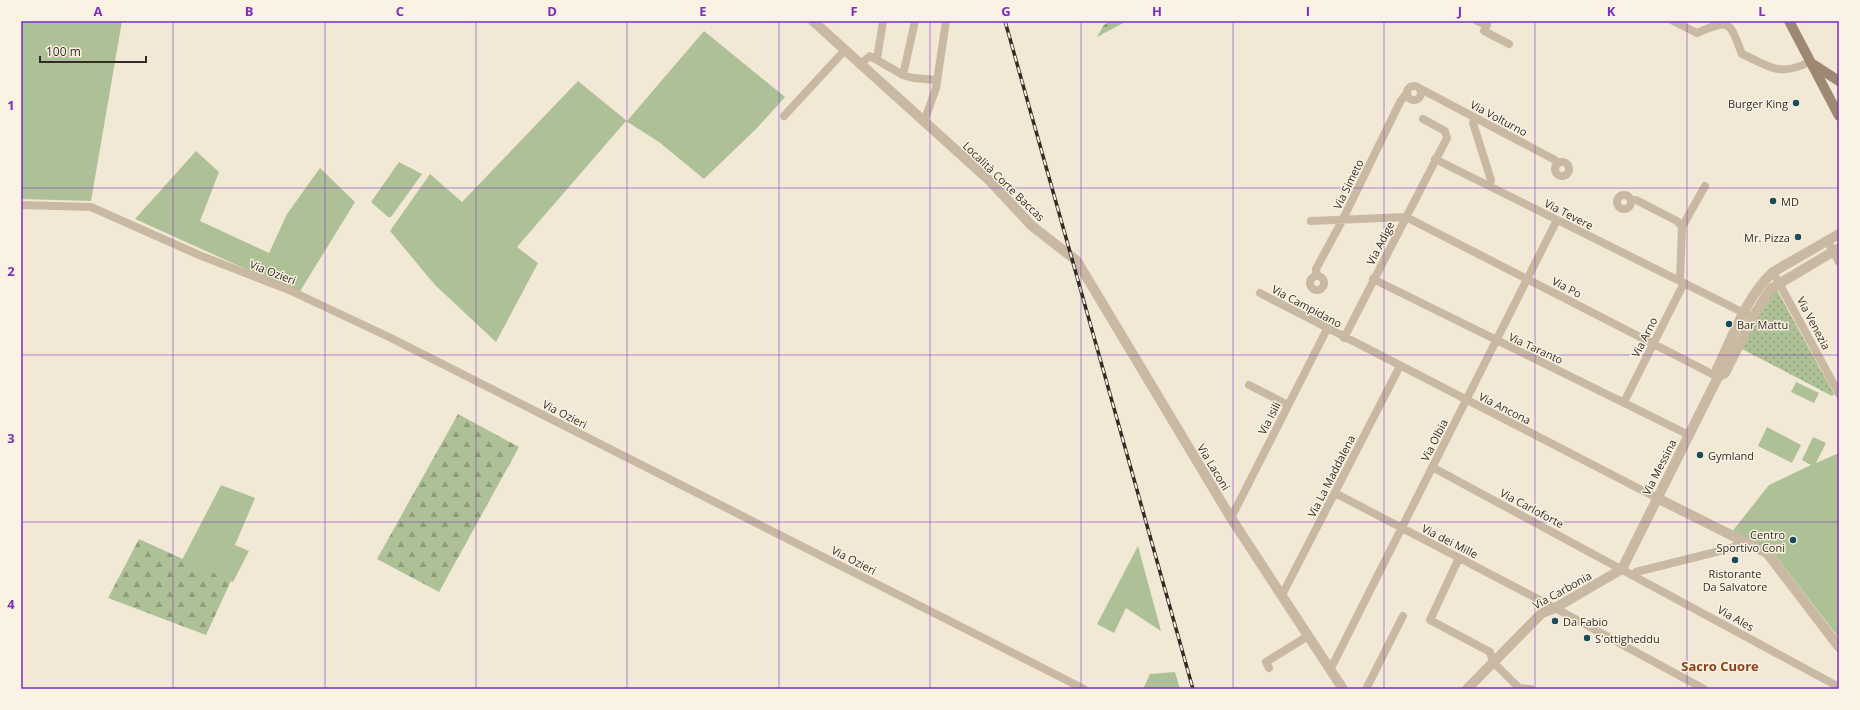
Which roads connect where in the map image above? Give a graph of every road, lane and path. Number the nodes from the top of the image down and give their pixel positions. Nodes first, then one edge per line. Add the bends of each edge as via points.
1 (813, 21) edge
2 (883, 21) edge
3 (915, 21) edge
4 (946, 21) edge
5 (1477, 21) edge
6 (1673, 21) edge
7 (1790, 21) edge
8 (1488, 23) edge
9 (1510, 44) dead end
10 (845, 50) junction
11 (877, 59) junction
12 (1810, 62) junction
13 (860, 64) junction
14 (903, 75) junction
15 (937, 80) junction
16 (1839, 81) edge
17 (1420, 92) junction
18 (1409, 96) junction
19 (1838, 108) edge
20 (784, 116) dead end
21 (1475, 118) junction
22 (1423, 119) dead end
23 (924, 122) junction
24 (1435, 159) junction
25 (1558, 163) dead end
26 (1490, 186) junction
27 (1705, 186) dead end
28 (1631, 200) dead end
29 (21, 205) edge
30 (1406, 217) junction
31 (1343, 219) junction
32 (1557, 220) junction
33 (1311, 221) dead end
34 (1682, 227) junction
35 (1839, 234) edge
36 (1827, 240) junction
37 (1836, 249) edge
38 (1070, 254) joint
39 (1839, 262) edge
40 (1774, 272) junction
41 (1317, 276) dead end
42 (1374, 279) junction
43 (1527, 280) junction
44 (1682, 282) junction
45 (1780, 283) junction
46 (1260, 293) dead end
47 (1744, 313) junction
48 (1753, 317) junction
49 (1327, 328) junction
50 (1344, 338) junction
51 (1496, 341) junction
52 (1653, 344) junction
53 (1400, 366) junction
54 (1718, 376) junction
55 (1249, 385) dead end
56 (1839, 394) edge
57 (1466, 400) junction
58 (1624, 402) junction
59 (1288, 405) junction
60 (1689, 435) junction
61 (1432, 467) junction
62 (1334, 493) junction
63 (1657, 498) junction
64 (1230, 518) junction
65 (1402, 528) junction
66 (1742, 541) junction
67 (1459, 558) junction
68 (1622, 569) junction
69 (1634, 575) junction
70 (1282, 595) junction
71 (1555, 608) junction
72 (1403, 616) dead end
73 (1308, 636) junction
74 (1839, 647) edge
75 (1493, 662) junction
76 (1269, 668) dead end
77 (1330, 670) junction
78 (1839, 686) edge
79 (1084, 689) edge
80 (1342, 689) edge
81 (1366, 689) edge
82 (1467, 689) edge
83 (1531, 689) edge
84 (1704, 689) edge

1 - 10 street, Località Corte Baccas
2 - 11 street
3 - 14 street
4 - 15 street
5 - 8 street
6 - 12 street via 1697,32 1720,23 1728,25 1742,54 1778,70 1787,71
7 - 12 main road
8 - 9 street via 1484,31
10 - 13 street, Località Corte Baccas
10 - 20 street
11 - 13 street via 870,56
11 - 14 street
12 - 16 main road
12 - 19 main road
13 - 23 street, Località Corte Baccas
14 - 15 street
15 - 23 street
17 - 18 street via 1416,100
17 - 18 street via 1411,87
17 - 21 street, Via Volturno via 1429,92
18 - 31 street, Via Simeto via 1400,102
21 - 25 street, Via Volturno
21 - 26 street via 1473,123 1491,180
22 - 24 street via 1445,131 1447,138
23 - 38 street, Località Corte Baccas via 989,180 1032,226
24 - 26 street, Via Tevere
24 - 30 street, Via Adige
26 - 32 street, Via Tevere
27 - 34 street
28 - 34 street via 1636,200 1677,221
29 - 79 street, Via Ozieri via 91,207 199,255 289,290 389,337
30 - 31 street
30 - 42 street, Via Adige
30 - 43 street, Via Po
31 - 33 street
31 - 41 street, Via Simeto via 1316,269
32 - 43 street, Via Olbia
32 - 44 street, Via Tevere
34 - 44 street
35 - 36 street, Via Messina
36 - 37 street
36 - 40 street, Via Messina
37 - 39 street
37 - 45 street, Via Messina
38 - 64 street, Via Laconi via 1094,288
40 - 45 street
40 - 47 street, Via Messina via 1758,289
42 - 50 street, Via Adige
42 - 51 street, Via Taranto
43 - 51 street, Via Olbia
43 - 52 street, Via Po
44 - 47 street, Via Tevere
44 - 52 street, Via Arno
45 - 48 street, Via Messina via 1766,296
45 - 56 street, Via Venezia
46 - 49 street, Via Campidano
47 - 48 street
47 - 54 street, Via Messina via 1717,369
48 - 54 street, Via Messina via 1725,373
49 - 50 street, Via Campidano
49 - 59 street, Via Isili
50 - 53 street, Via Ancona
51 - 57 street, Via Olbia
51 - 58 street, Via Taranto
52 - 54 street, Via Po
52 - 58 street, Via Arno
53 - 57 street, Via Ancona
53 - 62 street, Via La Maddalena
54 - 60 street, Via Messina
55 - 59 street
57 - 61 street, Via Olbia
57 - 63 street, Via Ancona
58 - 60 street, Via Taranto
59 - 64 street, Via Isili
60 - 63 street, Via Messina
61 - 65 street, Via Olbia
61 - 68 street, Via Carloforte
62 - 65 street, Via dei Mille
62 - 70 street, Via La Maddalena
63 - 66 street
63 - 68 street, Via Messina
64 - 70 street, Via Laconi
65 - 67 street, Via dei Mille
65 - 77 street, Via Olbia
66 - 69 street via 1732,548 1636,572
66 - 74 street via 1767,553
67 - 71 street, Via dei Mille
67 - 75 street via 1430,620 1490,652
68 - 69 street, Via Ales
68 - 71 street, Via Carbonia
69 - 78 street, Via Ales
70 - 73 street, Via Laconi
71 - 75 street, Via Carbonia via 1542,613
71 - 84 street, Via dei Mille
72 - 81 street
73 - 76 street via 1266,662
73 - 77 street, Via Laconi
75 - 82 street, Via Carbonia
75 - 83 street via 1519,688
77 - 80 street, Via Laconi

